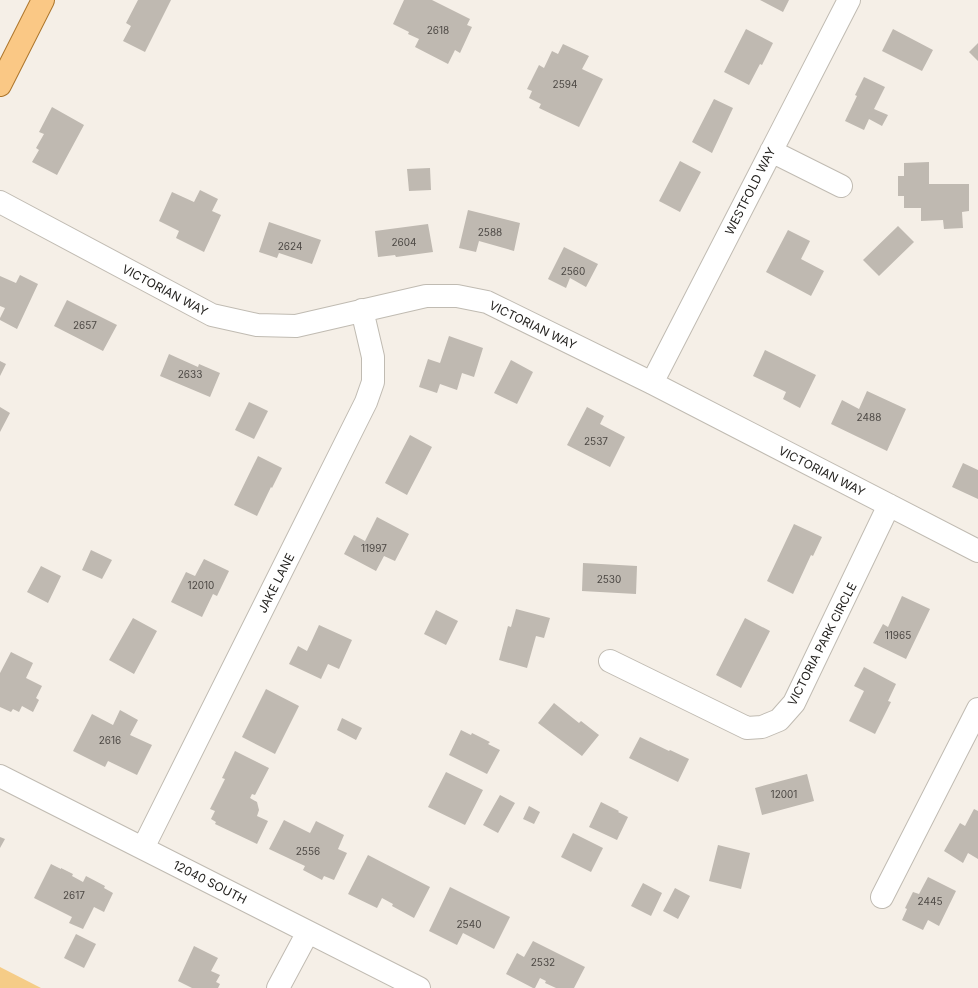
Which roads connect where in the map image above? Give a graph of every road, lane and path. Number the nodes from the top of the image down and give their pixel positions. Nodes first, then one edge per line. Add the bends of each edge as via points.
1 (43, 0) edge
2 (849, 0) edge
3 (0, 85) edge
4 (771, 151) junction
5 (841, 186) dead end
6 (0, 202) edge
7 (362, 310) junction
8 (652, 383) junction
9 (889, 505) junction
10 (978, 551) edge
11 (610, 661) dead end
12 (978, 709) edge
13 (0, 776) edge
14 (143, 848) junction
15 (882, 897) dead end
16 (308, 932) junction
17 (278, 988) edge
18 (419, 988) edge

1 - 3 main road
2 - 4 street, WESTFOLD WAY
4 - 5 street
4 - 8 street, WESTFOLD WAY
6 - 7 street, VICTORIAN WAY via 212,315 257,325 296,326
7 - 8 street, VICTORIAN WAY via 426,296 457,296 487,302
7 - 14 street, JAKE LANE via 373,357 373,382 366,402
8 - 9 street, VICTORIAN WAY
9 - 10 street, VICTORIAN WAY
9 - 11 street, VICTORIA PARK CIRCLE via 794,703 779,720 762,727 747,728
12 - 15 street
13 - 14 street, 12040 SOUTH
14 - 16 street, 12040 SOUTH
16 - 17 street
16 - 18 street, 12040 SOUTH

